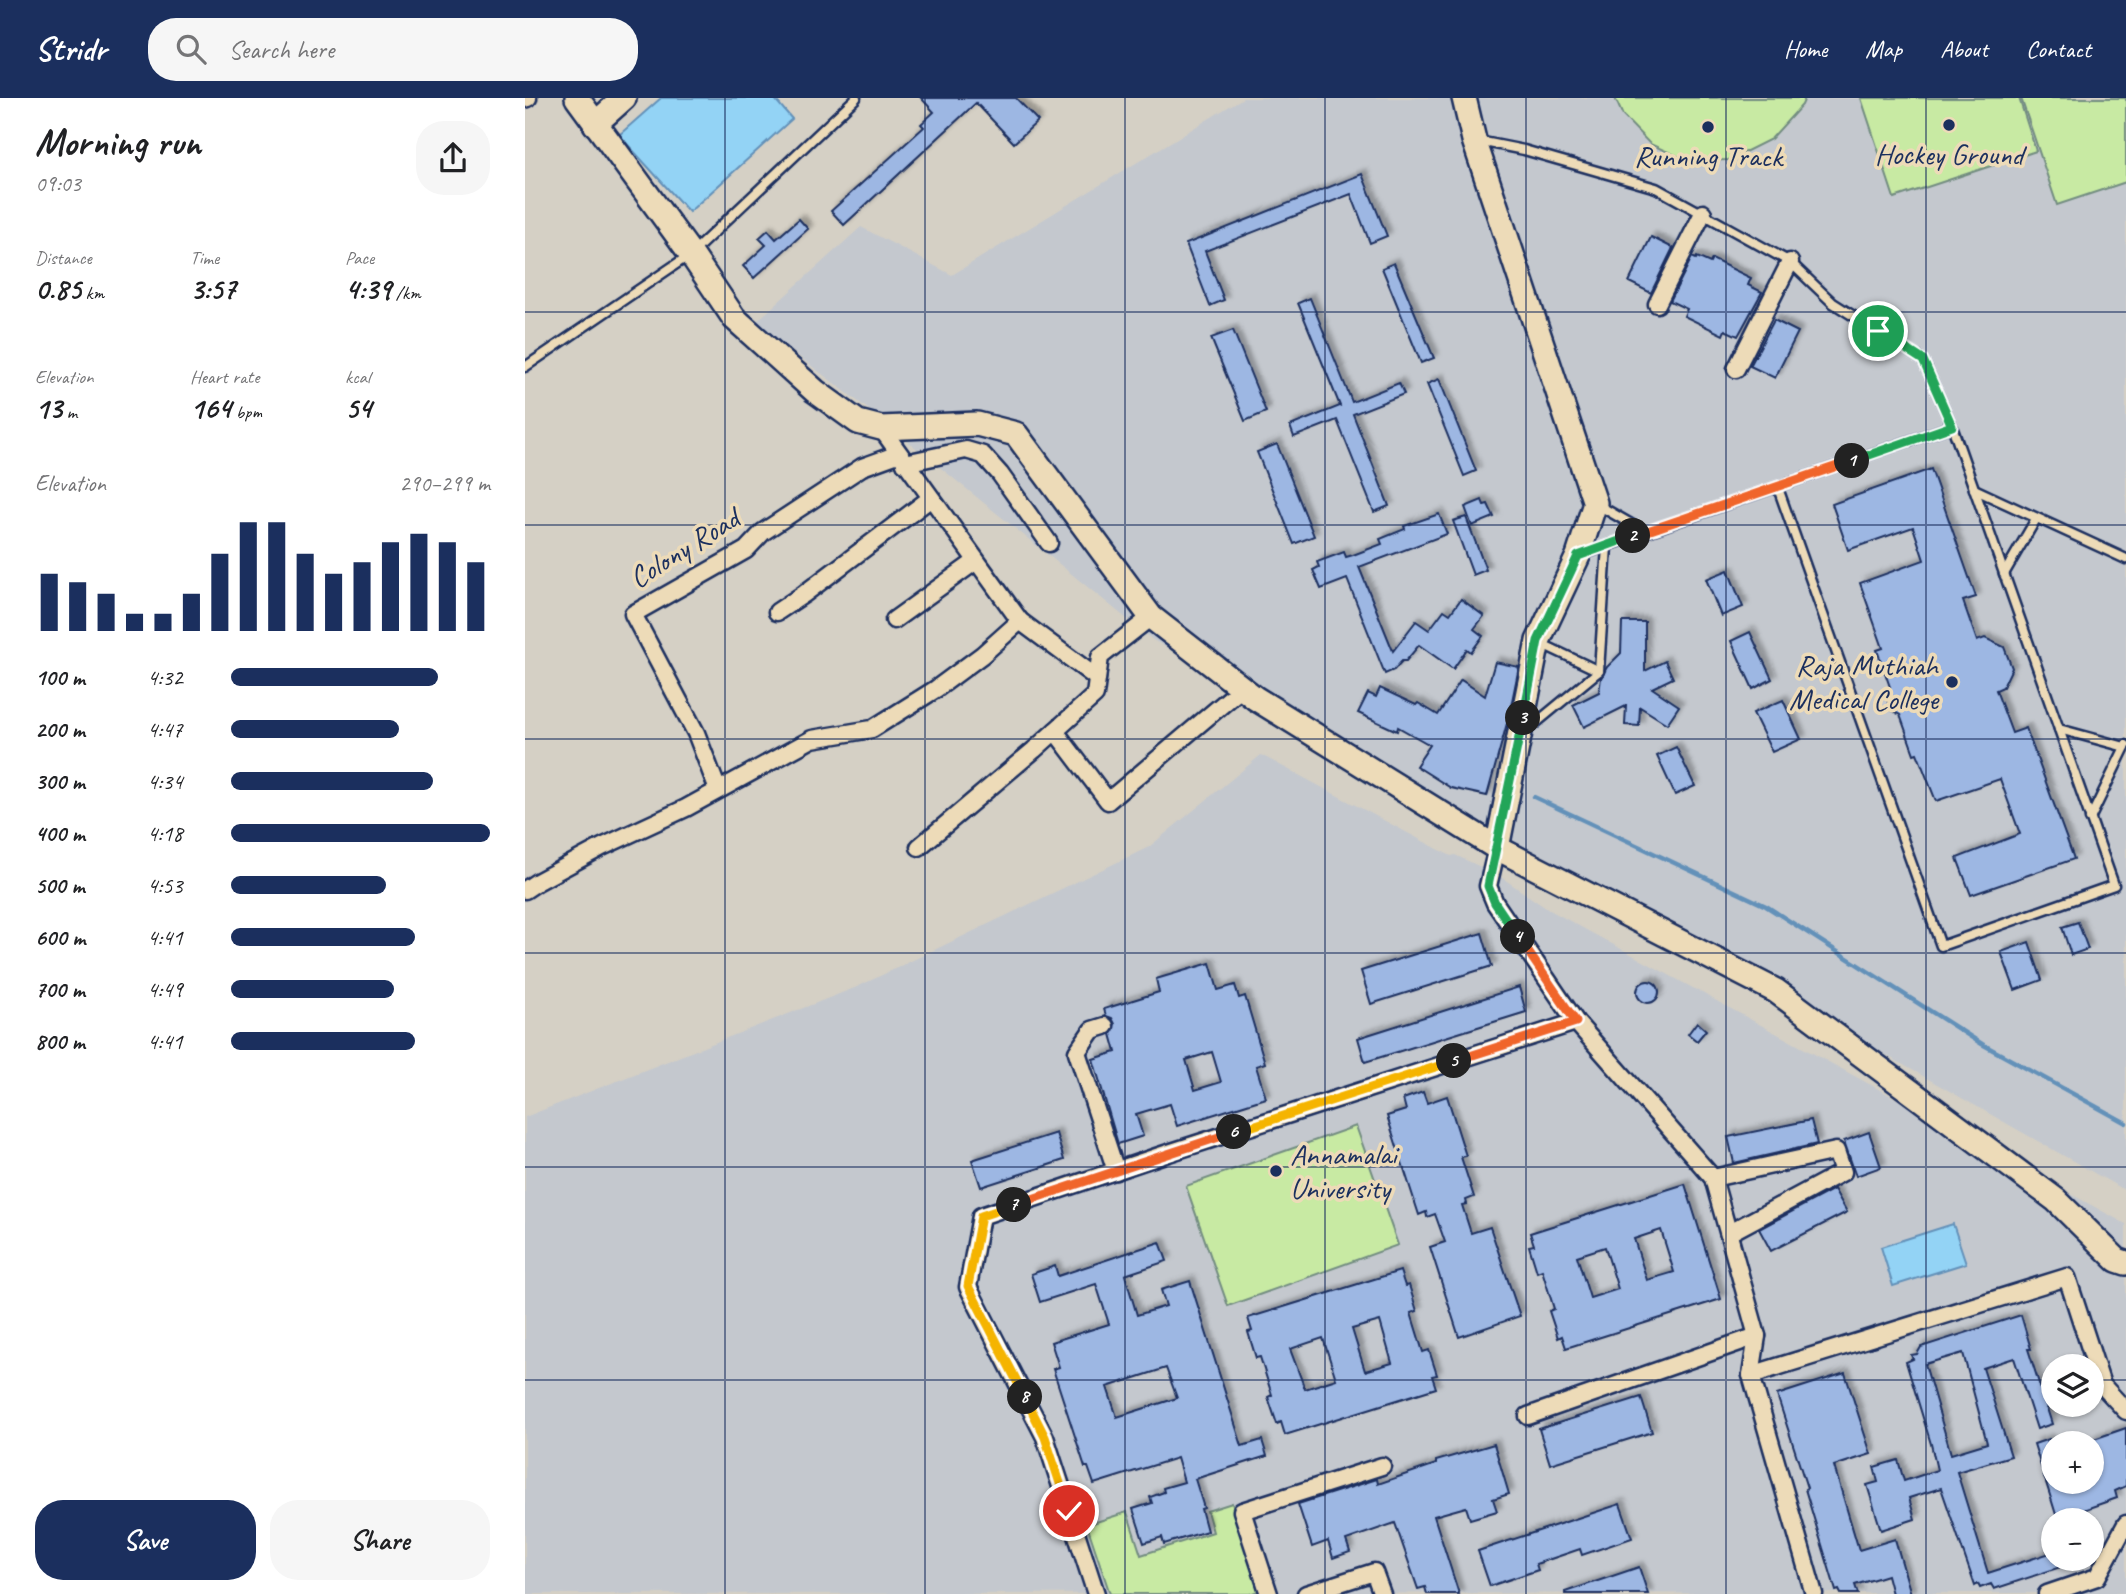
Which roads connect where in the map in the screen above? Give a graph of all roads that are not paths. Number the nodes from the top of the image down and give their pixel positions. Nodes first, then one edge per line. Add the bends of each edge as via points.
1 (577, 98) edge
2 (624, 98) edge
3 (856, 98) edge
4 (1464, 98) edge
5 (595, 124) junction
6 (1474, 140) junction
7 (1703, 213) junction
8 (691, 254) junction
9 (1790, 262) junction
10 (1657, 304) dead end
11 (525, 367) edge
12 (1736, 369) dead end
13 (1952, 426) junction
14 (881, 428) junction
15 (901, 458) junction
16 (1777, 488) junction
17 (1974, 489) junction
18 (930, 498) junction
19 (1595, 503) junction
20 (2036, 519) junction
21 (1645, 532) junction
22 (1049, 543) dead end
23 (1607, 546) junction
24 (1578, 556) junction
25 (2126, 559) edge
26 (976, 561) junction
27 (2004, 574) junction
28 (777, 612) dead end
29 (1151, 617) junction
30 (894, 620) dead end
31 (1020, 621) junction
32 (1538, 641) junction
33 (1599, 671) junction
34 (1097, 678) junction
35 (1242, 688) junction
36 (2059, 729) junction
37 (1055, 731) junction
38 (1519, 737) junction
39 (2126, 746) edge
40 (718, 790) junction
41 (2090, 819) junction
42 (919, 848) dead end
43 (1497, 848) junction
44 (525, 890) edge
45 (1576, 1022) junction
46 (1105, 1026) dead end
47 (1116, 1171) junction
48 (1713, 1178) junction
49 (1729, 1233) junction
50 (2126, 1263) edge
51 (1756, 1336) junction
52 (1751, 1375) junction
53 (2126, 1411) edge
54 (1528, 1416) dead end
55 (1382, 1466) dead end
56 (2126, 1524) edge
57 (1096, 1594) edge
58 (1269, 1594) edge
59 (1306, 1594) edge
60 (1381, 1594) edge
61 (1814, 1594) edge
62 (2047, 1594) edge

1 - 5 street
2 - 5 street
3 - 8 lane
4 - 6 street
5 - 8 street
6 - 7 lane via 1656,188
6 - 19 street
7 - 9 lane
7 - 10 street
8 - 11 lane
8 - 14 street via 734,318 815,391 857,422
9 - 12 street
9 - 13 lane via 1833,303 1923,360
13 - 16 lane
13 - 17 lane
14 - 15 street
14 - 29 street via 977,424 1016,434
15 - 18 street
15 - 22 street via 966,450 983,454
15 - 40 street, Colony Road via 862,467 762,531 746,550 633,614 696,733
16 - 21 lane
16 - 41 lane via 1941,946 2114,885
17 - 20 lane
17 - 27 lane
18 - 26 street
18 - 28 street
19 - 21 lane
19 - 24 street
20 - 25 lane
20 - 27 lane
21 - 23 lane
23 - 24 lane
23 - 33 lane
24 - 32 street
26 - 30 street
26 - 31 street
27 - 36 lane
29 - 34 street via 1100,657
29 - 35 street
31 - 34 street
31 - 40 street via 982,655 872,729 812,739
32 - 33 lane
32 - 38 street
33 - 38 lane
34 - 37 street via 1095,695
35 - 37 street via 1108,801
35 - 43 street
36 - 39 lane
36 - 41 lane
37 - 42 street
38 - 43 street
39 - 41 lane
40 - 44 street
43 - 45 street via 1488,886 1495,903
43 - 50 street via 1776,990 2056,1200 2117,1260
45 - 47 street
45 - 48 street
46 - 47 street via 1092,1030 1077,1052
47 - 57 street via 981,1216 968,1286 1045,1437
48 - 49 street
48 - 49 street via 1836,1151 1843,1172
49 - 51 street
51 - 52 street
51 - 54 street
52 - 53 street via 2067,1277 2102,1385
52 - 61 street
55 - 58 street via 1242,1511
56 - 62 street via 2097,1577
59 - 60 street via 1374,1572

